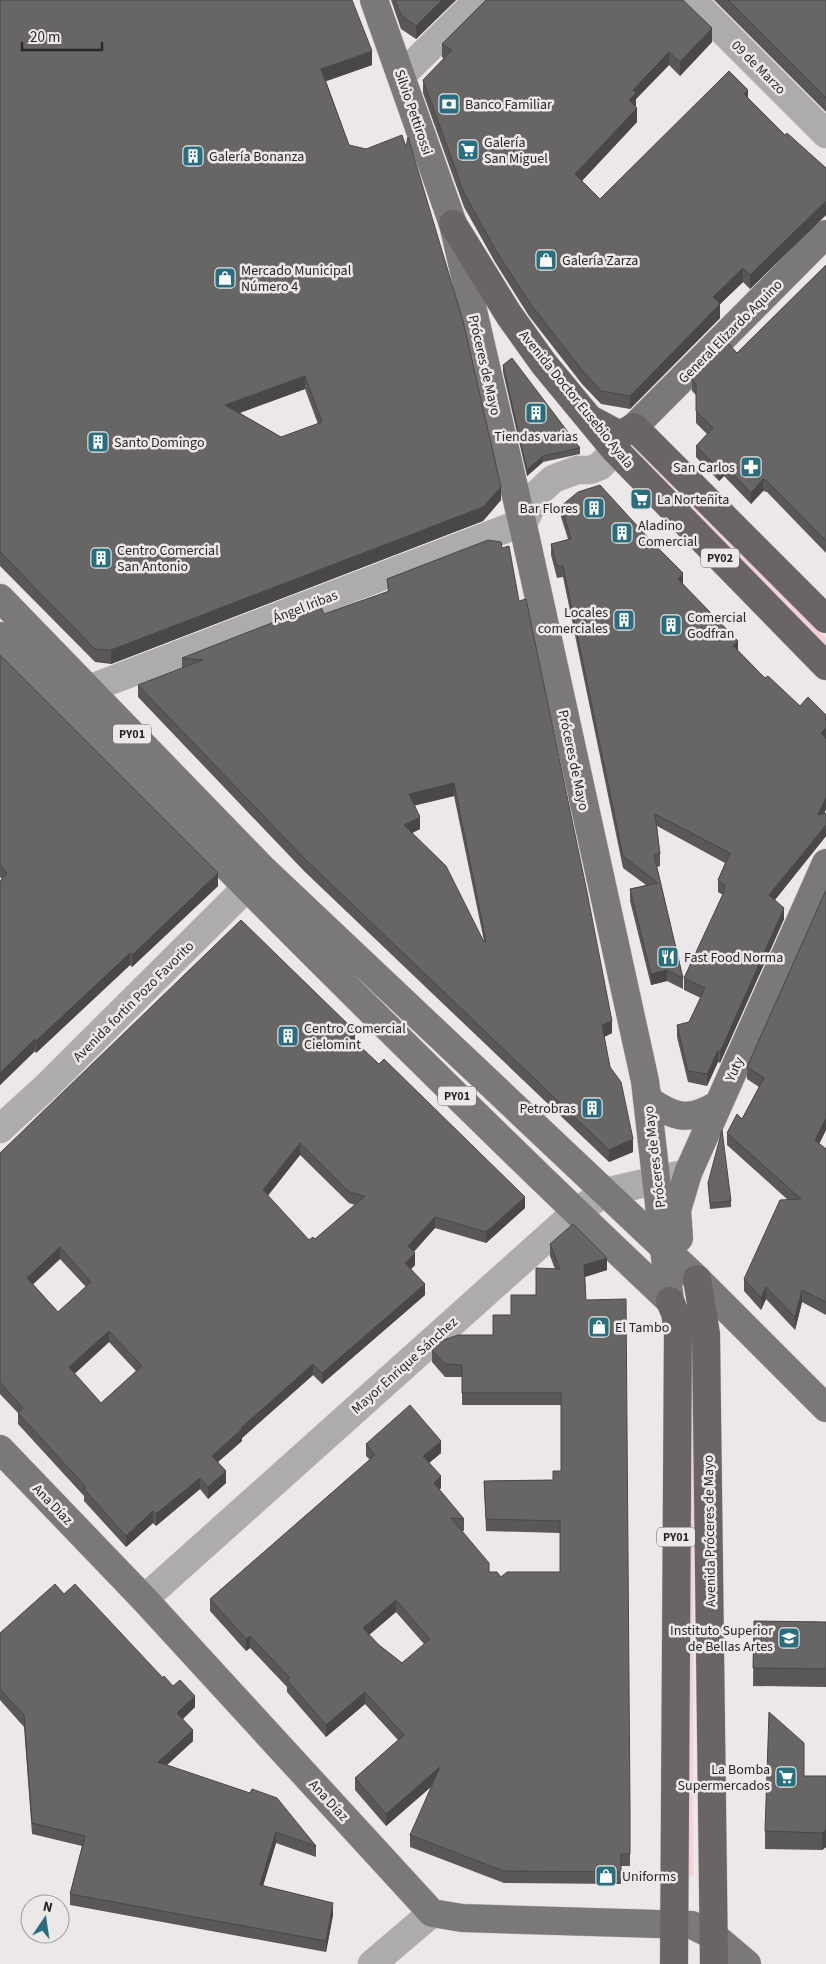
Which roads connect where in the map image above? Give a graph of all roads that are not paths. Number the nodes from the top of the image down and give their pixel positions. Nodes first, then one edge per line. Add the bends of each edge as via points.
1 (374, 0) edge
2 (478, 0) edge
3 (692, 0) edge
4 (402, 75) junction
5 (826, 134) edge
6 (453, 224) junction
7 (826, 234) edge
8 (589, 419) junction
9 (634, 427) junction
10 (615, 450) junction
11 (520, 523) junction
12 (0, 598) edge
13 (826, 619) edge
14 (0, 636) edge
15 (826, 666) edge
16 (89, 689) junction
17 (826, 864) edge
18 (255, 879) junction
19 (647, 1094) junction
20 (717, 1105) junction
21 (0, 1129) edge
22 (688, 1173) junction
23 (657, 1180) junction
24 (606, 1192) junction
25 (576, 1212) junction
26 (665, 1250) junction
27 (697, 1278) junction
28 (670, 1301) junction
29 (826, 1408) edge
30 (0, 1448) edge
31 (144, 1599) junction
32 (432, 1913) junction
33 (693, 1928) junction
34 (372, 1964) edge
35 (674, 1964) edge
36 (714, 1964) edge
37 (747, 1964) edge

1 - 4 main road, Silvio Pettirossi / PY02
2 - 4 street
3 - 5 street, 09 de Marzo
4 - 6 main road, Silvio Pettirossi / PY02
6 - 8 highway, Avenida Doctor Eusebio Ayala / PY02 via 508,315
6 - 11 main road, Próceres de Mayo
7 - 9 main road, General Elizardo Aquino
8 - 9 highway via 620,435
8 - 10 highway, Avenida Doctor Eusebio Ayala / PY02
9 - 13 highway, Avenida Doctor Eusebio Ayala / PY02
10 - 11 street via 600,466 554,479 537,494 526,518
10 - 15 highway, Avenida Doctor Eusebio Ayala / PY02
11 - 16 street, Ángel Iribas
11 - 19 main road, Próceres de Mayo
12 - 16 main road, PY01
14 - 18 main road, PY01
16 - 18 main road, PY01
17 - 20 main road, Yuty
18 - 21 street, Avenida fortin Pozo Favorito
18 - 24 main road, PY01
18 - 25 main road, PY01
19 - 20 main road via 656,1106 686,1117 704,1113
19 - 23 main road, Próceres de Mayo
20 - 22 main road, Yuty
22 - 23 street, Mayor Enrique Sánchez
22 - 27 main road, Yuty via 679,1201 677,1225 686,1257
23 - 24 street, Mayor Enrique Sánchez
23 - 26 main road, Próceres de Mayo
24 - 25 street, Mayor Enrique Sánchez
24 - 26 main road, PY01
25 - 28 main road, PY01
25 - 31 street, Mayor Enrique Sánchez
26 - 27 main road, PY01
26 - 28 main road, Próceres de Mayo
27 - 29 main road
27 - 33 highway, Avenida Próceres de Mayo / PY01 via 706,1334
28 - 33 highway, Avenida Próceres de Mayo / PY01 via 678,1330 674,1775
30 - 31 main road, Ana Díaz
31 - 32 main road, Ana Díaz
32 - 33 main road via 462,1918
32 - 34 street
33 - 35 highway, Avenida Próceres de Mayo / PY01
33 - 36 highway, Avenida Próceres de Mayo / PY01
33 - 37 main road

